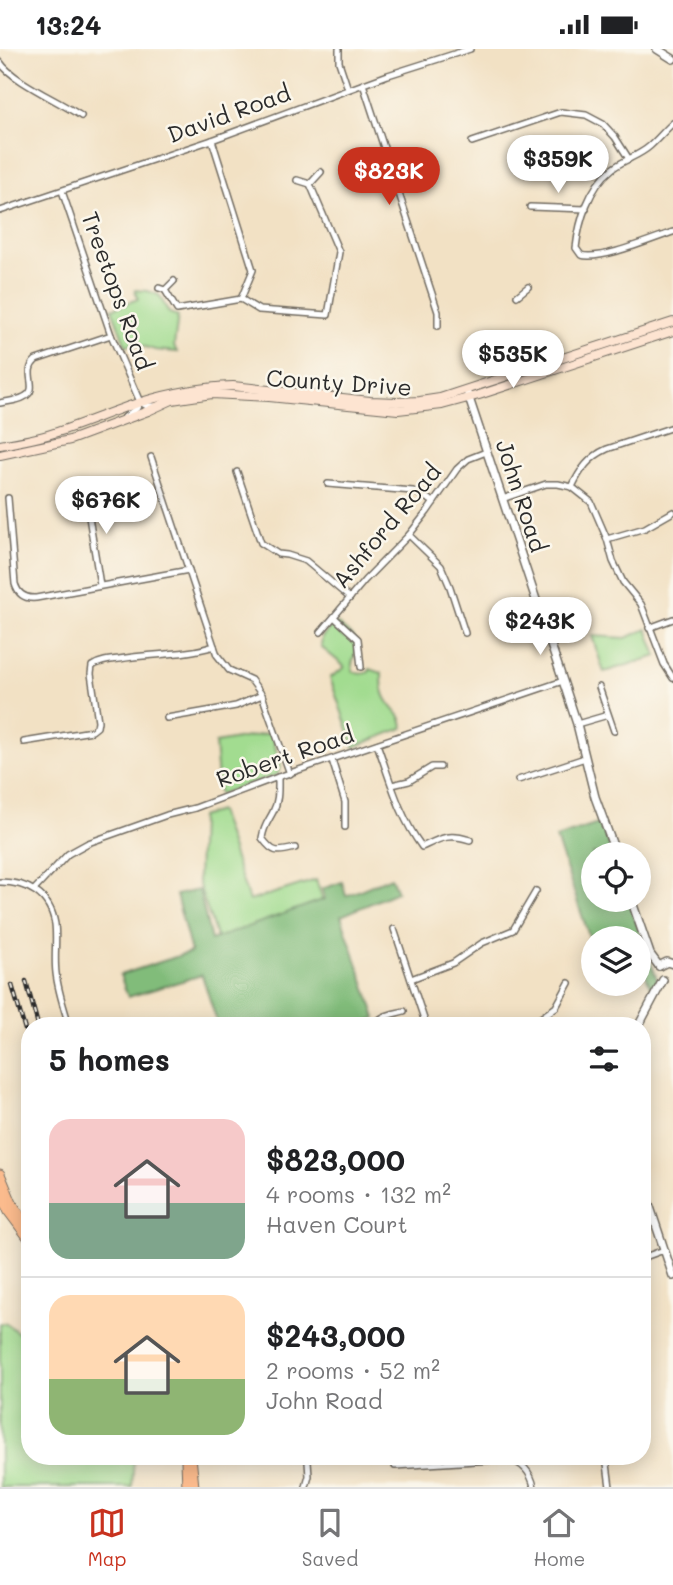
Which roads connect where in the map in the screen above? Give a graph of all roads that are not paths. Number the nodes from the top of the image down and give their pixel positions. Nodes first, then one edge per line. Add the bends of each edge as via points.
1 (339, 49) edge
2 (470, 49) edge
3 (657, 49) edge
4 (673, 59) edge
5 (0, 62) edge
6 (363, 84) junction
7 (348, 89) junction
8 (81, 116) dead end
9 (673, 123) edge
10 (212, 140) junction
11 (472, 142) dead end
12 (629, 159) junction
13 (321, 172) dead end
14 (298, 180) dead end
15 (310, 184) junction
16 (62, 191) junction
17 (530, 207) dead end
18 (586, 209) junction
19 (0, 211) edge
20 (673, 232) edge
21 (174, 281) dead end
22 (528, 287) dead end
23 (517, 296) dead end
24 (241, 299) junction
25 (673, 322) edge
26 (438, 326) dead end
27 (673, 331) edge
28 (111, 335) junction
29 (467, 394) junction
30 (140, 402) junction
31 (0, 403) edge
32 (158, 406) junction
33 (121, 421) junction
34 (673, 427) edge
35 (0, 445) edge
36 (486, 452) junction
37 (0, 455) edge
38 (151, 457) dead end
39 (237, 471) dead end
40 (328, 484) dead end
41 (572, 487) junction
42 (85, 492) dead end
43 (8, 498) dead end
44 (502, 499) junction
45 (434, 502) junction
46 (673, 512) edge
47 (409, 535) junction
48 (607, 539) junction
49 (189, 570) junction
50 (100, 585) junction
51 (350, 598) junction
52 (334, 617) junction
53 (673, 619) edge
54 (649, 628) junction
55 (321, 632) dead end
56 (465, 633) dead end
57 (214, 646) junction
58 (361, 667) dead end
59 (673, 678) edge
60 (563, 681) junction
61 (599, 687) dead end
62 (262, 695) junction
63 (608, 715) junction
64 (167, 718) dead end
65 (576, 723) junction
66 (614, 731) dead end
67 (24, 743) dead end
68 (377, 744) junction
69 (585, 758) junction
70 (332, 760) junction
71 (440, 767) dead end
72 (290, 774) junction
73 (278, 777) junction
74 (518, 780) dead end
75 (392, 785) junction
76 (345, 827) dead end
77 (470, 840) dead end
78 (612, 842) edge
79 (295, 849) dead end
80 (0, 882) edge
81 (34, 890) junction
82 (536, 891) dead end
83 (635, 912) edge
84 (394, 929) dead end
85 (673, 964) edge
86 (659, 966) junction
87 (411, 979) junction
88 (667, 980) edge
89 (569, 983) dead end
90 (404, 1011) dead end
91 (67, 1017) edge
92 (385, 1017) edge
93 (423, 1017) edge
94 (542, 1017) edge
95 (644, 1017) edge
96 (0, 1174) edge
97 (0, 1193) edge
98 (651, 1211) edge
99 (21, 1217) edge
100 (21, 1229) edge
101 (664, 1250) junction
102 (651, 1255) edge
103 (673, 1276) edge
104 (186, 1465) edge
105 (192, 1465) edge
106 (308, 1465) edge
107 (411, 1465) edge
108 (522, 1465) edge
109 (607, 1465) edge
110 (395, 1466) dead end
111 (187, 1487) edge
112 (194, 1487) edge
113 (306, 1487) edge
114 (534, 1487) edge
115 (610, 1487) edge

1 - 7 street
2 - 6 street, David Road
3 - 4 street
5 - 8 street via 14,76
6 - 7 street, David Road
6 - 26 street via 438,312
7 - 10 street, David Road
9 - 12 street via 649,148
10 - 16 street, David Road
10 - 24 street via 253,270
11 - 12 street via 561,112 586,115 603,124
12 - 18 street via 603,178
13 - 15 street
14 - 15 street
15 - 24 street via 339,252 328,315 259,310
16 - 19 street, David Road
16 - 28 street, Treetops Road
17 - 18 street
18 - 20 street via 576,248 581,255 589,257
21 - 24 street via 162,289 177,310
22 - 23 street
25 - 29 main road, County Drive
27 - 29 main road, County Drive
28 - 30 street, Treetops Road
28 - 31 street via 36,360 29,369 29,394
29 - 30 main road, County Drive via 397,403 211,387
29 - 32 main road, County Drive via 442,405 398,409 212,394
29 - 36 street, John Road
30 - 32 street, Treetops Road
30 - 33 street, Treetops Road
30 - 35 main road, County Drive via 53,434
32 - 33 main road, County Drive
33 - 37 main road, County Drive via 69,440
34 - 41 street via 597,454
36 - 44 street, John Road
36 - 45 street, Ashford Road via 462,464
38 - 49 street
39 - 51 street via 261,543 278,554 306,561
40 - 45 street via 405,490
41 - 44 street via 546,484
41 - 48 street via 591,502
42 - 50 street
43 - 50 street via 15,584 20,594 36,598
44 - 60 street, John Road
45 - 47 street, Ashford Road
46 - 48 street via 645,528
47 - 51 street, Ashford Road
47 - 56 street via 441,566
48 - 54 street via 613,561 641,604
49 - 50 street
49 - 57 street
51 - 52 street, Ashford Road
52 - 55 street, Ashford Road
52 - 58 street via 358,639
53 - 54 street
54 - 59 street
57 - 62 street via 222,663 251,680
57 - 67 street via 98,662 91,674 97,727
60 - 65 street, John Road
60 - 68 street, Robert Road
61 - 63 street
62 - 64 street via 236,706
62 - 72 street
63 - 65 street
63 - 66 street
65 - 69 street, John Road
68 - 70 street, Robert Road
68 - 75 street
69 - 74 street
69 - 78 street, John Road
70 - 72 street, Robert Road
70 - 76 street via 345,802
71 - 75 street
72 - 73 street, Robert Road
73 - 79 street via 278,795 262,838 270,849
73 - 81 street, Robert Road via 76,848
75 - 77 street via 396,802 422,847 446,837
80 - 81 street
81 - 91 street via 53,916 56,976
82 - 87 street via 513,930 482,943 453,963
83 - 86 street
84 - 87 street
85 - 86 street
86 - 88 street via 659,976
87 - 93 street
88 - 95 street
89 - 94 street via 556,1007
90 - 92 street
96 - 99 main road
97 - 100 main road
98 - 101 street
101 - 102 street
101 - 103 street
104 - 111 main road
105 - 112 main road
106 - 113 street
107 - 110 street
108 - 114 street
109 - 115 street

